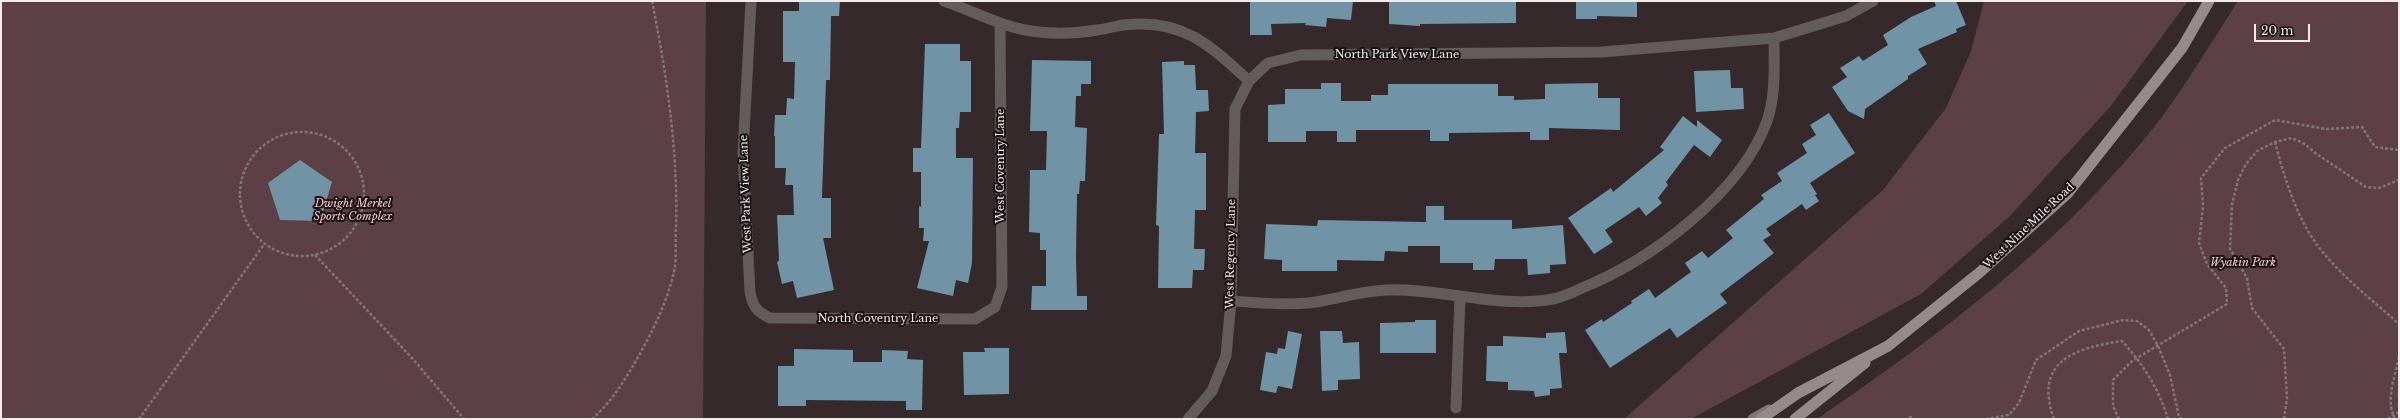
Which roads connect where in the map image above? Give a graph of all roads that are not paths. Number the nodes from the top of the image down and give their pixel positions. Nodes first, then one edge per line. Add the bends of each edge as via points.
1 (751, 1) edge
2 (944, 1) edge
3 (1873, 1) edge
4 (2209, 1) edge
5 (1000, 24) junction
6 (1774, 38) junction
7 (1248, 81) junction
8 (1460, 296) junction
9 (1231, 301) junction
10 (995, 307) joint
11 (759, 312) joint
12 (1881, 351) junction
13 (1792, 396) junction
14 (1456, 408) dead end
15 (1188, 419) edge
16 (1753, 419) edge
17 (1761, 419) edge
18 (1795, 419) edge

1 - 11 street, West Park View Lane via 743,153 750,292 753,305
2 - 5 street
3 - 6 street, North Park View Lane via 1846,16
4 - 12 main road, West Nine Mile Road via 2182,48 2067,194 1979,274
5 - 7 street via 1039,32 1096,30 1146,24 1175,28 1202,42
5 - 10 street, West Coventry Lane via 1002,287
6 - 7 street, North Park View Lane via 1593,53 1301,55 1268,63
6 - 8 street via 1774,77 1767,121 1751,153 1716,197 1677,231 1638,260 1596,282 1554,299 1512,303
7 - 9 street, West Regency Lane via 1235,109
8 - 9 street via 1421,290 1385,290 1309,303
8 - 14 street
9 - 15 street, West Regency Lane via 1226,356 1212,392
10 - 11 street, North Coventry Lane via 975,319 782,319 770,318
12 - 13 main road, West Nine Mile Road
12 - 18 main road, West Nine Mile Road
13 - 16 main road
13 - 17 main road, West Nine Mile Road

